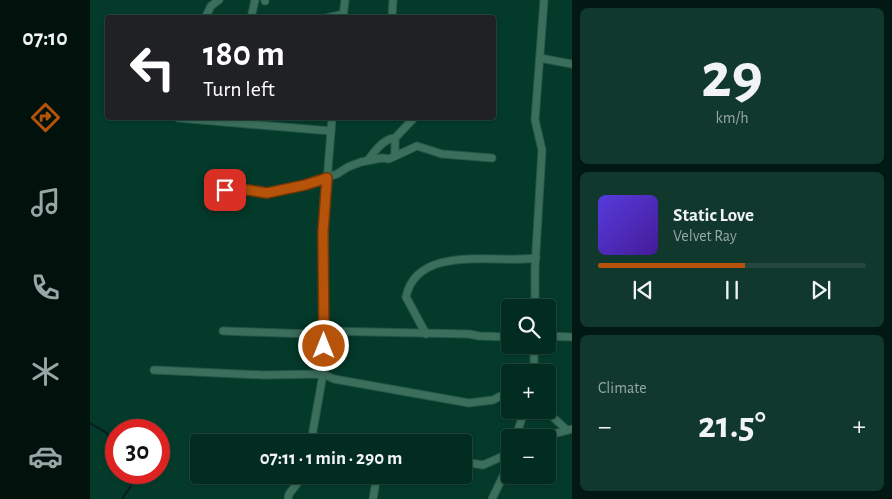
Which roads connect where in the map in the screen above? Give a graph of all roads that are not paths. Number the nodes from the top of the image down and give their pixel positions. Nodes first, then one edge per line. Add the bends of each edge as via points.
1 (219, 0) edge
2 (255, 0) edge
3 (345, 0) edge
4 (393, 0) edge
5 (544, 0) edge
6 (206, 15) edge
7 (252, 15) edge
8 (344, 15) edge
9 (392, 15) edge
10 (540, 58) junction
11 (572, 64) edge
12 (202, 120) edge
13 (332, 120) edge
14 (412, 120) edge
15 (331, 131) junction
16 (394, 138) junction
17 (375, 151) junction
18 (395, 156) junction
19 (382, 158) junction
20 (492, 158) dead end
21 (368, 160) junction
22 (327, 178) junction
23 (216, 191) dead end
24 (536, 258) junction
25 (535, 299) edge
26 (223, 331) dead end
27 (324, 331) junction
28 (426, 334) junction
29 (556, 336) edge
30 (501, 337) edge
31 (572, 337) edge
32 (154, 370) dead end
33 (323, 374) junction
34 (501, 396) edge
35 (556, 418) edge
36 (570, 429) edge
37 (556, 433) edge
38 (312, 434) edge
39 (501, 456) edge
40 (472, 463) edge
41 (501, 480) edge
42 (297, 484) edge
43 (375, 484) edge
44 (288, 499) edge
45 (373, 499) edge
46 (492, 499) edge

1 - 6 street
2 - 7 street
3 - 8 street
4 - 9 street
5 - 10 street
10 - 11 street
10 - 24 street via 536,120 542,150
12 - 15 street
13 - 15 street
14 - 16 street
15 - 22 street
16 - 17 street via 389,138
16 - 18 street
17 - 19 street
17 - 21 street
18 - 19 street
18 - 20 street via 417,146 442,154
19 - 21 street
21 - 22 street
22 - 23 street via 267,193
22 - 27 street via 323,232
24 - 25 street
24 - 28 street via 462,260 434,265 420,273 412,280 406,297
26 - 27 street via 311,334
27 - 28 street
27 - 33 street
28 - 30 street
29 - 31 street
32 - 33 street
33 - 34 street via 334,379 469,403
33 - 38 street
35 - 36 street
36 - 37 street
39 - 40 street via 483,465
41 - 46 street
42 - 44 street
43 - 45 street

